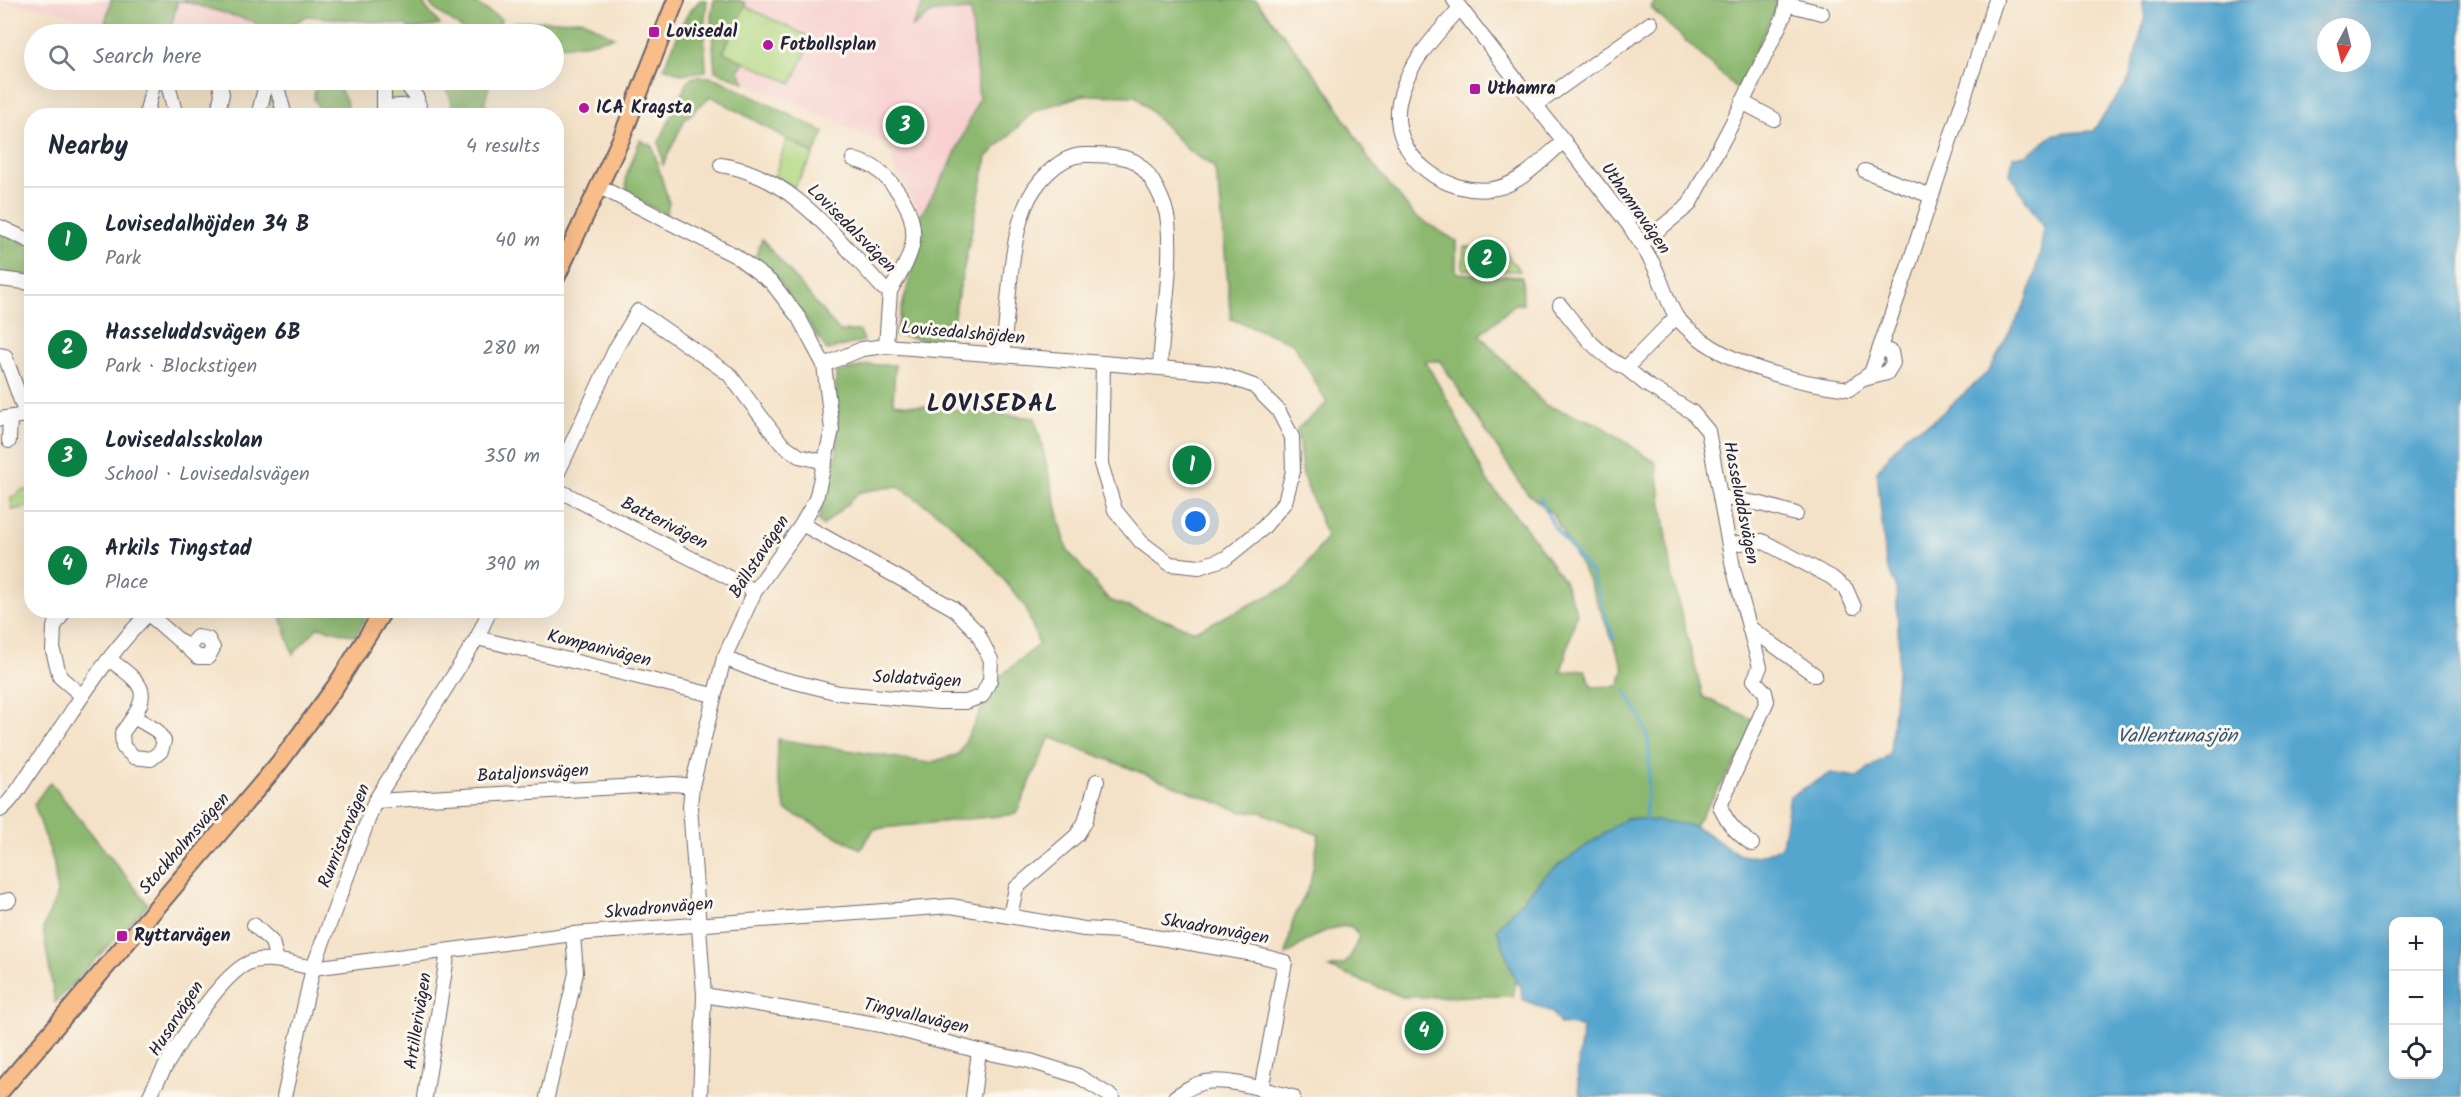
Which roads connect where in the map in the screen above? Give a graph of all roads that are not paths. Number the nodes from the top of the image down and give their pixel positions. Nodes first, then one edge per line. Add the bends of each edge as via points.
1 (676, 0) edge
2 (1996, 0) edge
3 (1787, 2) edge
4 (1457, 4) edge
5 (1822, 13) dead end
6 (1651, 23) dead end
7 (152, 90) edge
8 (170, 90) edge
9 (221, 90) edge
10 (264, 90) edge
11 (278, 90) edge
12 (384, 90) edge
13 (411, 90) edge
14 (1742, 102) junction
15 (1536, 105) junction
16 (148, 108) edge
17 (174, 108) edge
18 (219, 108) edge
19 (260, 108) edge
20 (283, 108) edge
21 (412, 108) edge
22 (419, 108) edge
23 (1774, 119) dead end
24 (1564, 141) junction
25 (853, 159) dead end
26 (721, 165) dead end
27 (1865, 171) dead end
28 (598, 186) junction
29 (1931, 196) junction
30 (0, 227) edge
31 (24, 238) edge
32 (1641, 244) junction
33 (564, 261) edge
34 (0, 279) edge
35 (24, 282) edge
36 (890, 291) junction
37 (1560, 305) dead end
38 (1676, 317) junction
39 (886, 346) junction
40 (0, 355) edge
41 (1002, 355) junction
42 (1103, 363) junction
43 (824, 365) junction
44 (1160, 368) junction
45 (1626, 368) junction
46 (24, 403) edge
47 (24, 416) edge
48 (5, 419) edge
49 (9, 441) dead end
50 (564, 460) edge
51 (825, 462) junction
52 (564, 493) edge
53 (1720, 497) junction
54 (1796, 514) dead end
55 (802, 524) junction
56 (1729, 544) junction
57 (755, 591) junction
58 (1854, 607) dead end
59 (60, 618) edge
60 (143, 618) edge
61 (155, 618) edge
62 (379, 618) edge
63 (486, 618) edge
64 (1749, 627) junction
65 (477, 638) junction
66 (188, 647) dead end
67 (724, 658) junction
68 (109, 659) junction
69 (1815, 675) dead end
70 (81, 695) junction
71 (713, 695) junction
72 (134, 717) dead end
73 (1097, 781) dead end
74 (692, 786) junction
75 (375, 801) junction
76 (0, 810) edge
77 (1752, 844) dead end
78 (1010, 916) junction
79 (699, 924) junction
80 (254, 925) dead end
81 (573, 934) junction
82 (448, 951) junction
83 (277, 960) junction
84 (313, 968) junction
85 (704, 994) junction
86 (979, 1051) junction
87 (2, 1086) edge
88 (1261, 1090) junction
89 (149, 1097) edge
90 (284, 1097) edge
91 (425, 1097) edge
92 (547, 1097) edge
93 (699, 1097) edge
94 (973, 1097) edge
95 (1112, 1097) edge
96 (1175, 1097) edge
97 (1293, 1097) edge

1 - 28 main road
2 - 29 street, Uthamravägen
3 - 5 street
3 - 14 street via 1784,16
4 - 15 street, Uthamravägen
4 - 24 street via 1406,79 1398,104 1399,131 1411,154 1430,173 1450,184 1472,190 1497,188 1519,178
6 - 15 street
7 - 16 street
8 - 17 street
9 - 18 street
10 - 19 street
11 - 20 street
12 - 21 street via 384,100
13 - 22 street
14 - 23 street
14 - 32 street via 1689,205
15 - 24 street, Uthamravägen
24 - 32 street, Uthamravägen
25 - 36 street, Lovisedalsvägen via 874,168 897,190 910,212 913,240 903,270
26 - 36 street, Lovisedalsvägen via 742,168 808,207
27 - 29 street
28 - 33 main road
28 - 43 street, Bällstavägen via 736,256 772,283 799,318
29 - 38 street, Uthamravägen via 1871,373 1849,389 1819,386 1743,363 1718,351
30 - 31 street
32 - 38 street, Uthamravägen
34 - 35 street
36 - 39 street, Lovisedalsvägen
37 - 45 street, Hasseluddsvägen via 1595,347
38 - 45 street
39 - 41 street, Lovisedalshöjden
39 - 43 street, Lovisedalshöjden via 862,349
40 - 46 street via 5,356
41 - 42 street, Lovisedalshöjden
41 - 44 street via 1015,249 1025,206 1047,173 1073,155 1105,154 1136,162 1156,186 1168,221
42 - 44 street, Lovisedalshöjden
42 - 44 street, Lovisedalshöjden via 1101,464 1115,510 1141,542 1170,564 1199,567 1226,558 1263,528 1285,502 1293,471 1292,437 1278,410 1254,386 1217,374
43 - 51 street, Bällstavägen via 832,430
45 - 53 street, Hasseluddsvägen via 1692,412 1708,431
47 - 48 street
48 - 49 street
50 - 51 street via 616,348 638,311 729,374 781,443 799,456
51 - 55 street, Bällstavägen via 816,499
52 - 57 street, Batterivägen
53 - 54 street
53 - 56 street, Hasseluddsvägen
55 - 57 street, Bällstavägen
55 - 67 street, Soldatvägen via 953,608 977,632 991,660 990,680 982,696 966,702 939,702 839,693 767,675
56 - 58 street via 1762,541 1831,577 1846,589
56 - 64 street, Hasseluddsvägen
57 - 67 street, Bällstavägen
59 - 70 street via 54,627 53,651 60,677
60 - 68 street
61 - 66 street
62 - 87 main road, Stockholmsvägen via 279,763
63 - 65 street, Runristarvägen
64 - 69 street
64 - 77 street, Hasseluddsvägen via 1760,667 1754,680 1765,692 1767,702 1720,806 1735,832
65 - 71 street, Kompanivägen
65 - 75 street, Runristarvägen
67 - 71 street, Bällstavägen
68 - 70 street
68 - 72 street via 142,688
70 - 76 street
71 - 74 street, Bällstavägen
73 - 78 street via 1077,835 1016,888
74 - 75 street, Bataljonsvägen
74 - 79 street, Bällstavägen via 690,806
75 - 84 street, Runristarvägen
78 - 79 street, Skvadronvägen via 951,906
78 - 88 street, Skvadronvägen via 1119,931 1285,962
79 - 81 street, Skvadronvägen
79 - 85 street, Bällstavägen
80 - 83 street via 272,942
81 - 82 street, Skvadronvägen
81 - 92 street via 576,973
82 - 84 street, Skvadronvägen
82 - 91 street, Artillerivägen
83 - 84 street, Husarvägen
83 - 89 street, Husarvägen via 246,964 219,986
84 - 90 street, Runristarvägen
85 - 86 street, Tingvallavägen via 881,1025
85 - 93 street, Bällstavägen
86 - 94 street
86 - 95 street, Tingvallavägen via 1030,1061 1078,1077
88 - 96 street via 1205,1082
88 - 97 street

